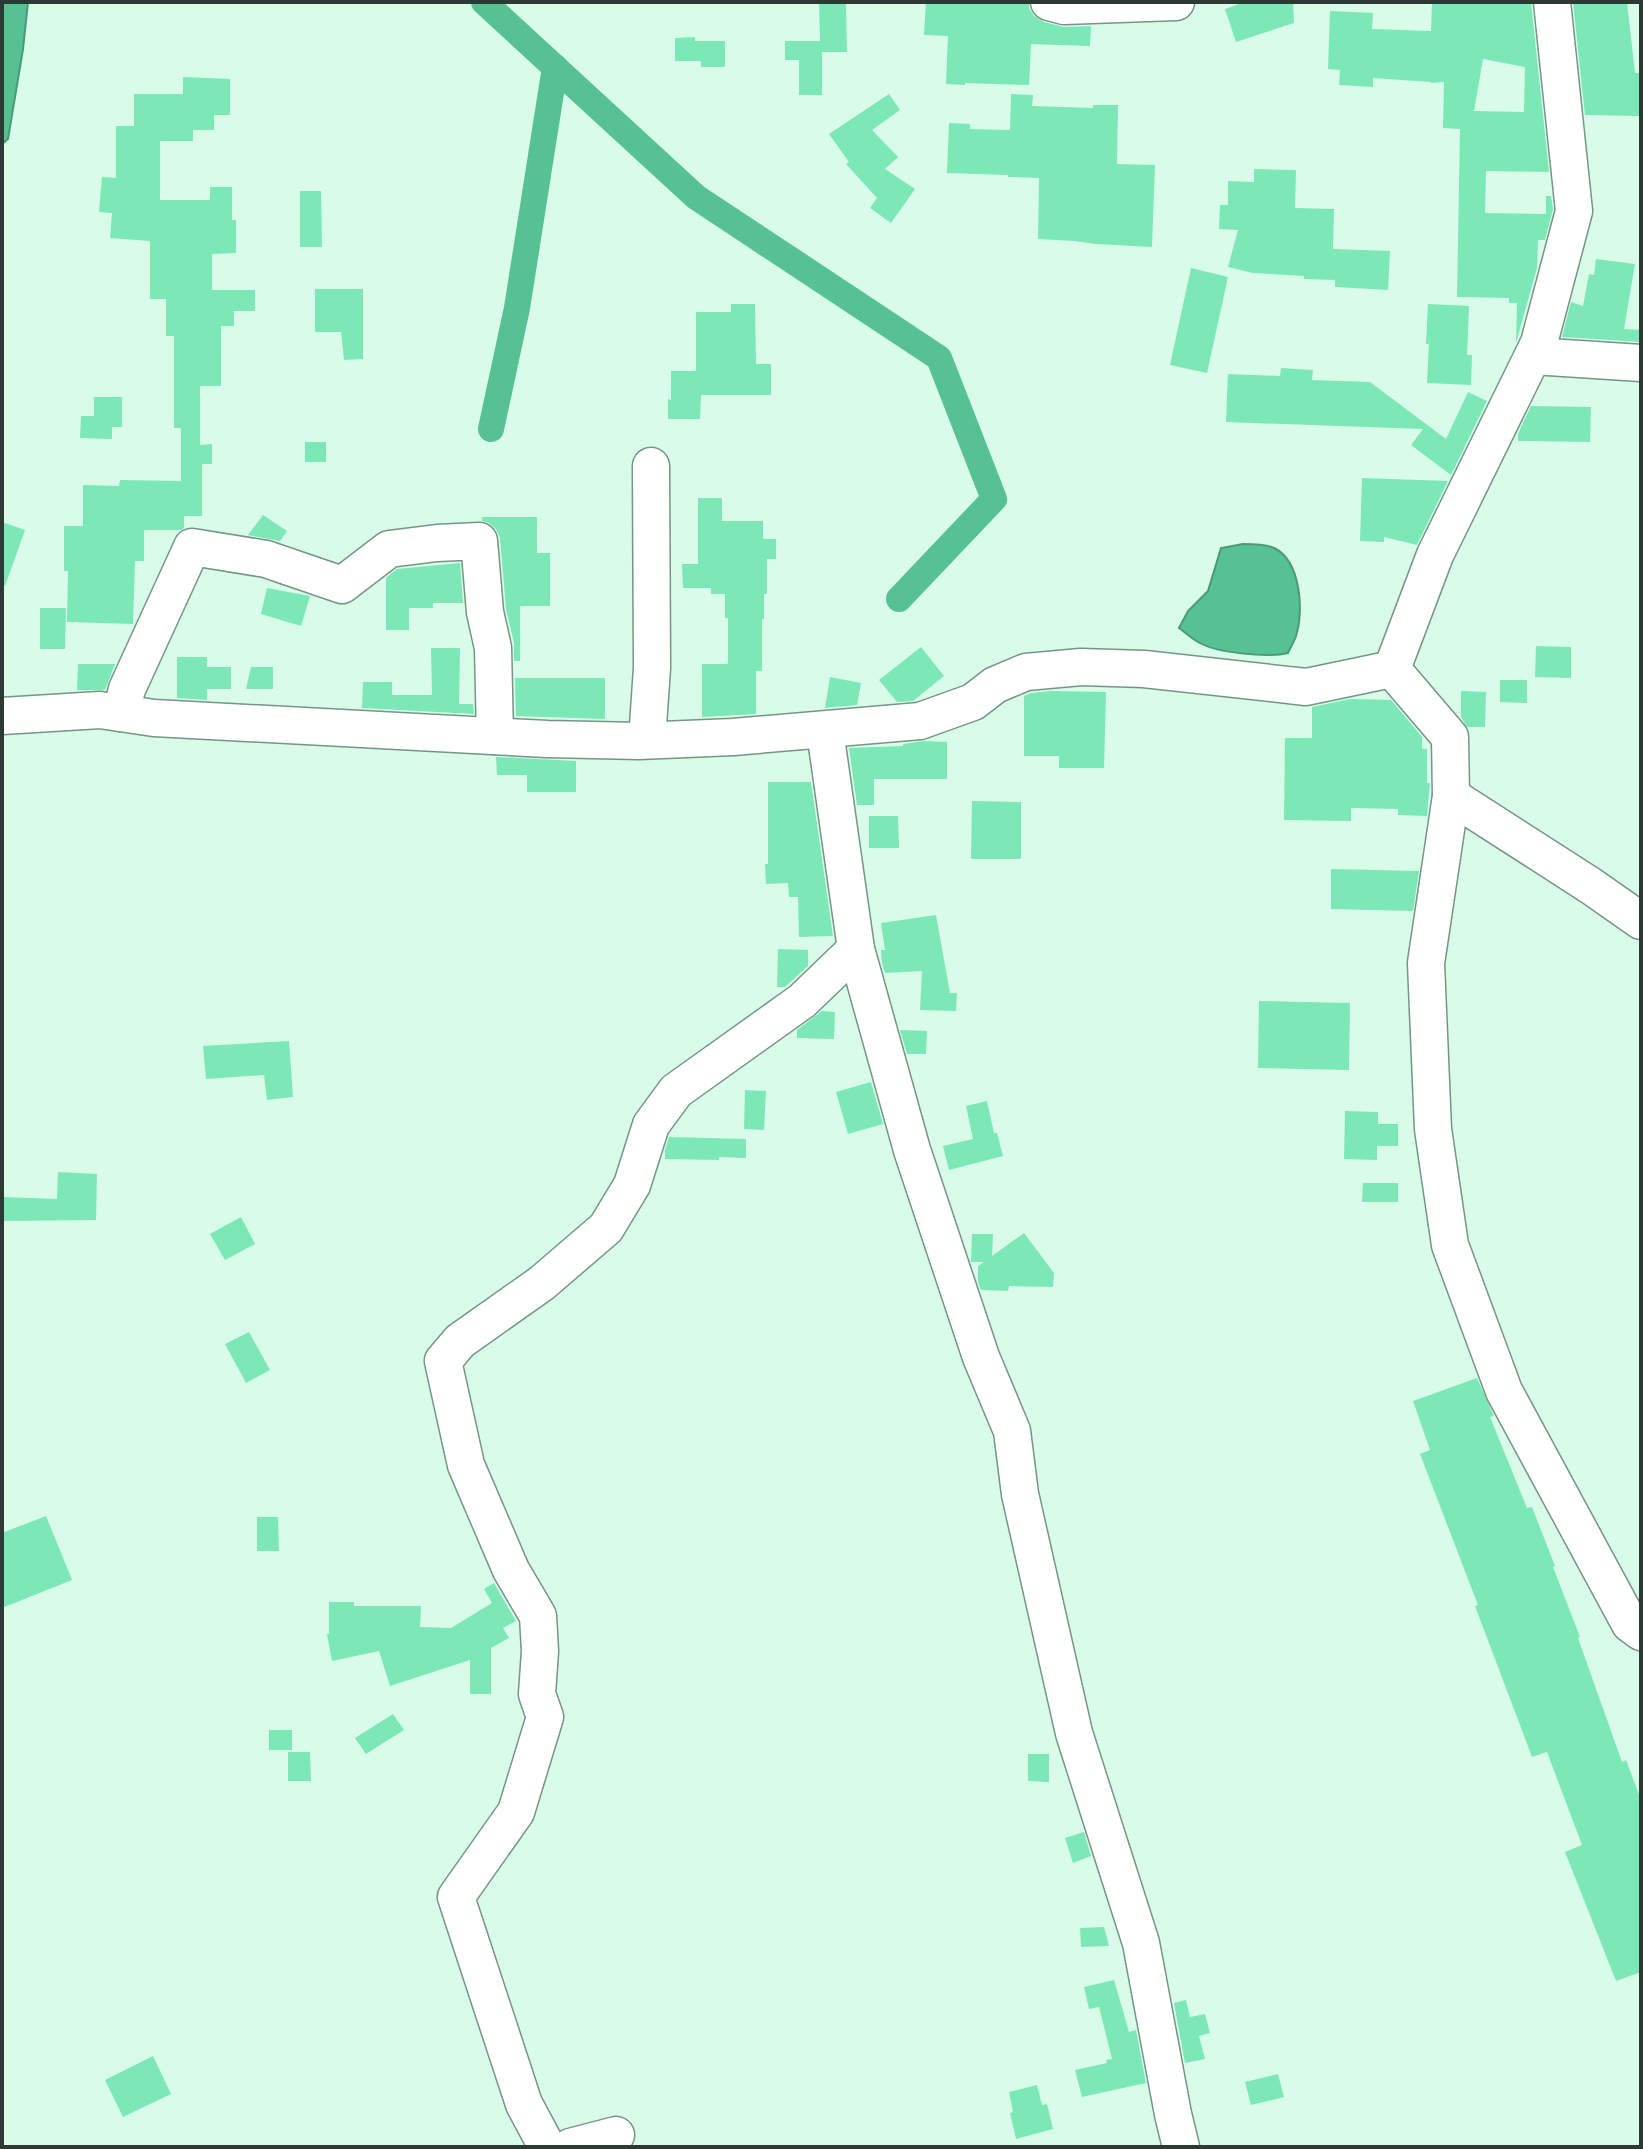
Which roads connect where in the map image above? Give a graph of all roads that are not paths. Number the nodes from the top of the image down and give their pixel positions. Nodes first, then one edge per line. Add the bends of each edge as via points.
1 (1049, 2) edge
2 (1176, 2) edge
3 (1552, 2) edge
4 (1533, 356) junction
5 (1641, 363) edge
6 (651, 466) dead end
7 (1392, 669) junction
8 (121, 713) junction
9 (2, 716) edge
10 (825, 731) junction
11 (495, 736) junction
12 (647, 740) junction
13 (1451, 796) junction
14 (1641, 921) edge
15 (856, 949) junction
16 (1641, 1632) edge
17 (616, 2135) dead end
18 (547, 2147) edge
19 (570, 2147) edge
20 (1181, 2147) edge

1 - 2 street
3 - 4 street via 1574,211
4 - 5 street
4 - 7 street via 1435,555
6 - 12 street
7 - 10 street via 1306,687 1144,669 1026,672 973,702 920,721
7 - 13 street via 1450,737
8 - 9 street
8 - 11 street
8 - 11 street via 192,547 266,559 342,585 389,549 479,541 493,648
10 - 12 street
10 - 15 street
11 - 12 street
13 - 14 street
13 - 16 street via 1426,963 1433,1129 1450,1245 1504,1391 1630,1624
15 - 18 street via 802,1001 676,1091 651,1125 632,1185 606,1228 542,1283 460,1341 443,1361 466,1465 511,1570 538,1616 537,1694 545,1717 516,1812 456,1897 524,2104
15 - 20 street via 912,1150 981,1357 1012,1431 1020,1494 1074,1733 1141,1943
17 - 19 street

